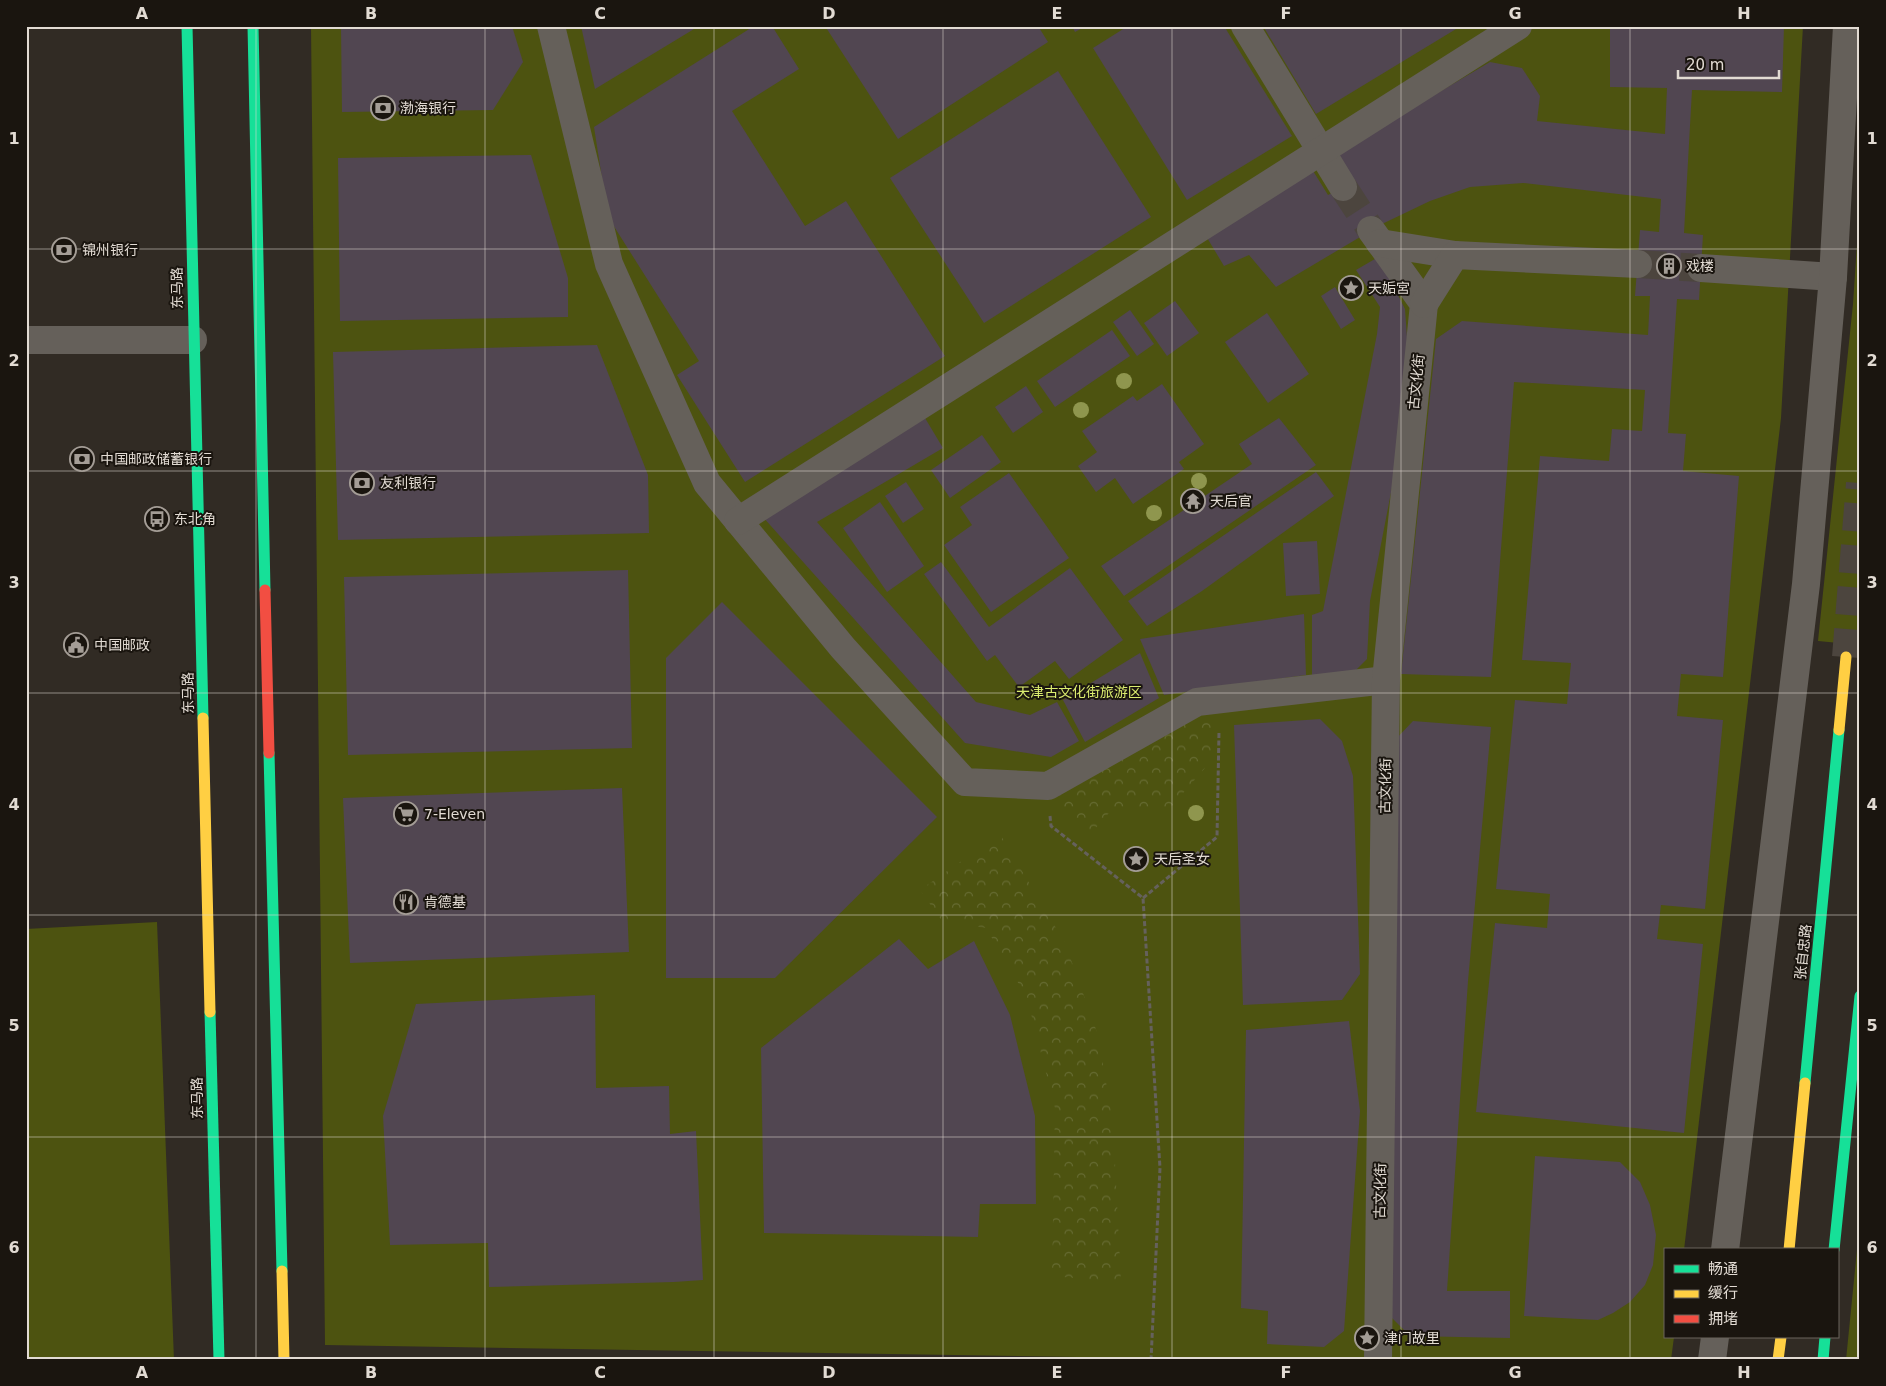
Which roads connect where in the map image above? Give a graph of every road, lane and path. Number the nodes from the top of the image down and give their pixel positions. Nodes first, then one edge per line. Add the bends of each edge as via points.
1 (187, 26) edge
2 (253, 26) edge
3 (552, 26) edge
4 (1245, 26) edge
5 (1518, 26) edge
6 (1848, 26) edge
7 (1321, 150) junction
8 (1343, 187) tunnel mouth
9 (1455, 254) junction
10 (1638, 264) tunnel mouth
11 (1701, 268) tunnel mouth
12 (1833, 277) junction
13 (1424, 304) junction
14 (26, 340) edge
15 (193, 340) junction
16 (738, 521) junction
17 (1846, 657) tunnel mouth
18 (1386, 680) junction
19 (1219, 699) junction
20 (1048, 786) junction
21 (1143, 898) junction
22 (1860, 996) edge
23 (1725, 1248) edge
24 (1789, 1248) edge
25 (1834, 1248) edge
26 (1714, 1338) edge
27 (1780, 1338) edge
28 (1825, 1338) edge
29 (219, 1360) edge
30 (284, 1360) edge
31 (1151, 1360) edge
32 (1378, 1360) edge
33 (1712, 1360) edge
34 (1778, 1360) edge
35 (1823, 1360) edge

1 - 15 main road, 东马路
2 - 30 main road
3 - 16 street via 609,264 707,483
4 - 7 street
5 - 7 street
6 - 12 street
7 - 8 street
7 - 16 street
9 - 10 street
9 - 13 street
9 - 13 street via 1376,236
11 - 12 street
12 - 23 street via 1806,584
13 - 18 street, 古文化街
14 - 15 street
15 - 29 main road, 东马路
16 - 20 street via 842,648 965,782
17 - 24 main road, 张自忠路
18 - 19 street
18 - 32 street, 古文化街
19 - 20 street via 1197,702
19 - 21 path via 1217,837
20 - 21 path via 1051,826
21 - 31 path via 1160,1168
22 - 25 main road
26 - 33 street
27 - 34 main road
28 - 35 main road

